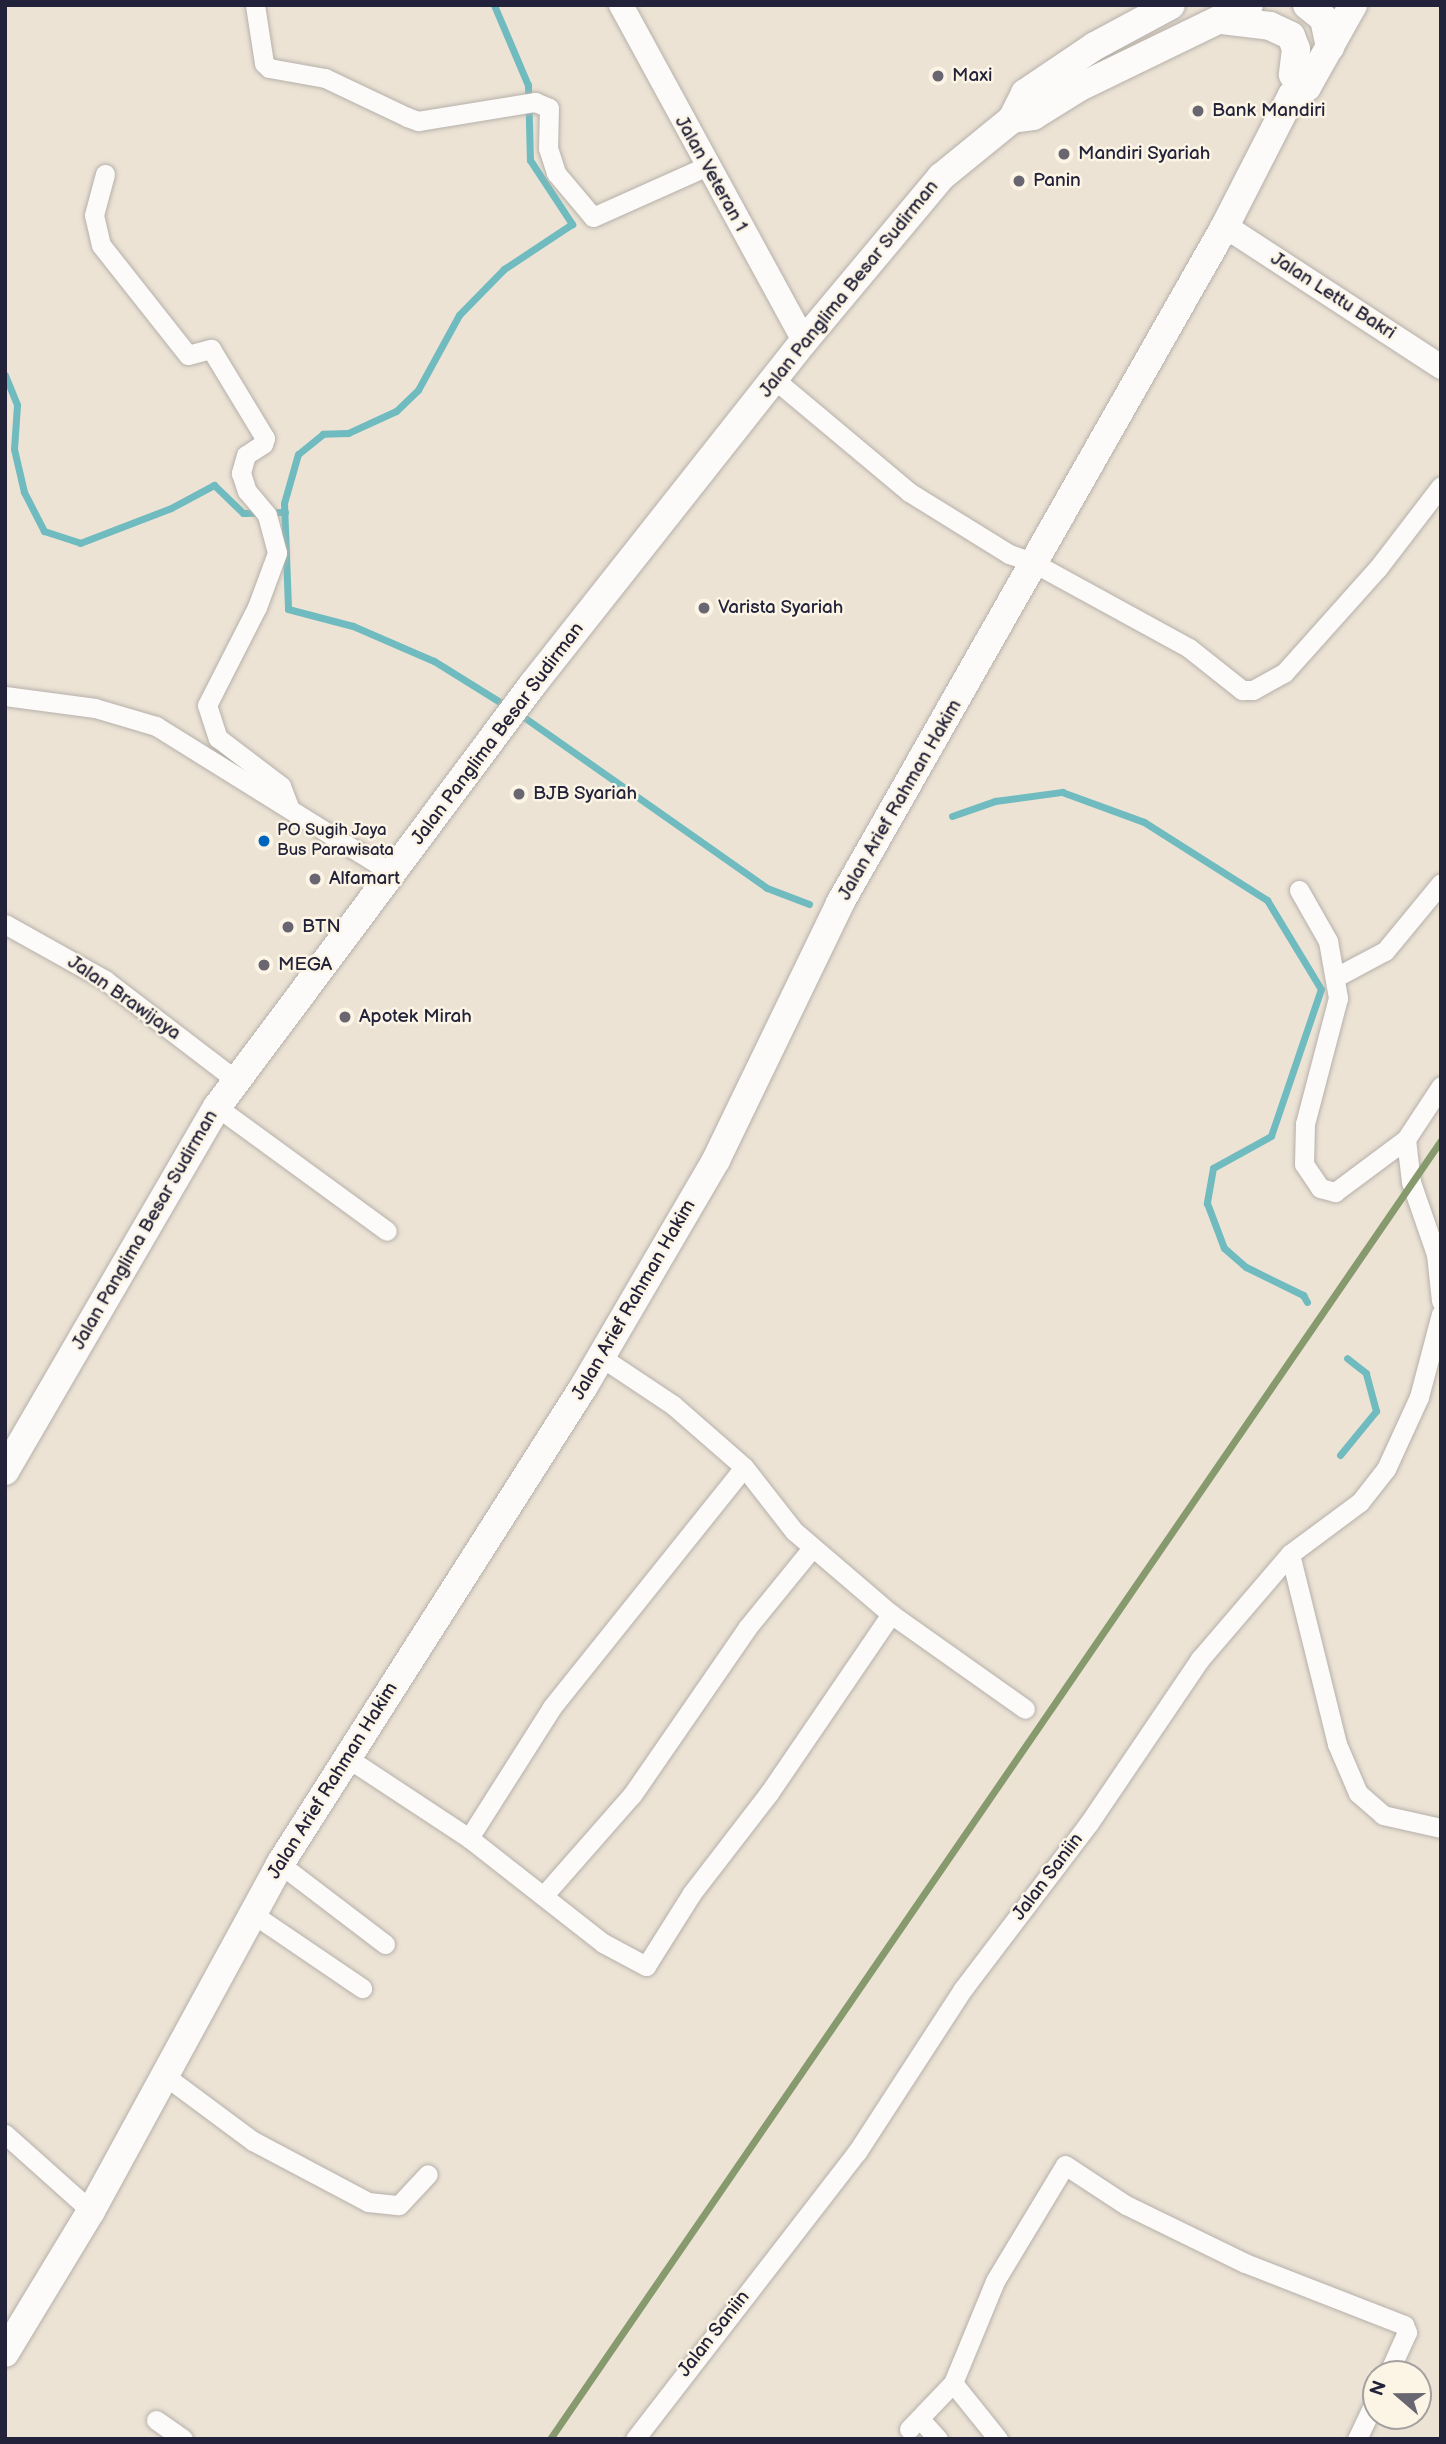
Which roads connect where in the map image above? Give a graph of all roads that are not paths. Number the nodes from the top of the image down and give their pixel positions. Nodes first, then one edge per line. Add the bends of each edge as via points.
1 (255, 5) edge
2 (621, 5) edge
3 (1171, 5) edge
4 (1249, 5) edge
5 (1353, 5) edge
6 (1320, 10) edge
7 (1222, 20) junction
8 (1330, 47) junction
9 (1292, 85) junction
10 (1012, 119) junction
11 (707, 166) junction
12 (105, 174) dead end
13 (1225, 226) junction
14 (804, 341) junction
15 (1441, 367) edge
16 (774, 379) junction
17 (1441, 486) edge
18 (1032, 562) junction
19 (5, 696) edge
20 (289, 807) junction
21 (394, 874) junction
22 (1441, 883) edge
23 (1299, 890) dead end
24 (5, 924) edge
25 (1336, 977) junction
26 (237, 1081) junction
27 (1441, 1086) edge
28 (217, 1107) junction
29 (1406, 1139) junction
30 (387, 1231) dead end
31 (1441, 1301) edge
32 (1441, 1314) edge
33 (601, 1357) junction
34 (744, 1467) junction
35 (5, 1471) edge
36 (812, 1548) junction
37 (1290, 1554) junction
38 (891, 1614) junction
39 (1025, 1709) dead end
40 (346, 1757) junction
41 (1441, 1828) edge
42 (469, 1838) junction
43 (281, 1864) junction
44 (544, 1895) junction
45 (253, 1914) junction
46 (385, 1944) dead end
47 (362, 1988) dead end
48 (164, 2075) junction
49 (5, 2134) edge
50 (428, 2174) dead end
51 (91, 2211) junction
52 (5, 2353) edge
53 (1394, 2360) edge
54 (953, 2383) junction
55 (156, 2420) dead end
56 (183, 2439) edge
57 (635, 2439) edge
58 (938, 2439) edge
59 (998, 2439) edge

1 - 11 street via 264,63 269,68 324,78 418,121 535,102 549,108 548,148 556,173 593,217
2 - 11 street, Jalan Veteran 1
3 - 10 main road, Jalan Panglima Besar Sudirman via 1096,46 1025,93
4 - 7 main road, Jalan Panglima Besar Sudirman
5 - 8 main road
6 - 8 main road
6 - 9 main road, Jalan Arief Rahman Hakim
7 - 9 main road via 1270,26 1291,36 1296,49
7 - 10 main road, Jalan Panglima Besar Sudirman via 1078,88 1033,116
8 - 9 main road via 1307,87
9 - 13 main road, Jalan Arief Rahman Hakim
10 - 14 main road, Jalan Panglima Besar Sudirman via 941,177
11 - 14 street, Jalan Veteran 1
12 - 20 street via 94,215 96,236 188,355 211,349 265,438 246,455 241,473 247,491 267,515 277,553 257,607 207,705 218,738 281,786
13 - 15 street, Jalan Lettu Bakri
13 - 18 main road, Jalan Arief Rahman Hakim
14 - 16 main road, Jalan Panglima Besar Sudirman
16 - 18 street via 909,492 1009,554
16 - 21 main road, Jalan Panglima Besar Sudirman via 499,728
17 - 18 street via 1378,568 1284,673 1253,690 1228,682 1189,648
18 - 33 main road, Jalan Arief Rahman Hakim via 908,789 839,903 716,1160
19 - 20 street via 84,705 156,726
20 - 21 street
21 - 26 main road, Jalan Panglima Besar Sudirman
22 - 25 street via 1384,951
23 - 25 street via 1328,941
24 - 26 street, Jalan Brawijaya via 105,980
25 - 29 street via 1335,1018 1301,1142 1304,1164 1320,1188 1335,1192
26 - 28 main road, Jalan Panglima Besar Sudirman
27 - 29 street
28 - 30 street
28 - 35 main road, Jalan Panglima Besar Sudirman
29 - 31 street via 1411,1182 1436,1254
32 - 37 street, Jalan Saniin via 1419,1397 1386,1469 1360,1502
33 - 34 street via 673,1405
33 - 40 main road, Jalan Arief Rahman Hakim
34 - 36 street
34 - 42 street via 552,1707
36 - 38 street
36 - 44 street via 747,1628 632,1795
37 - 41 street via 1337,1744 1358,1793 1383,1815
37 - 57 street, Jalan Saniin via 1200,1660 1089,1822 963,1989 857,2152
38 - 39 street
38 - 44 street via 783,1772 692,1893 646,1966 603,1943
40 - 42 street
40 - 43 main road, Jalan Arief Rahman Hakim
42 - 44 street
43 - 45 main road, Jalan Arief Rahman Hakim
43 - 46 street
45 - 47 street
45 - 48 main road, Jalan Arief Rahman Hakim
48 - 50 street via 253,2141 368,2202 399,2205
48 - 51 main road, Jalan Arief Rahman Hakim
49 - 51 street
51 - 52 main road, Jalan Arief Rahman Hakim
53 - 54 street via 1407,2332 1404,2325 1245,2263 1126,2205 1065,2165 995,2281
54 - 58 street via 915,2424
54 - 59 street
55 - 56 street

